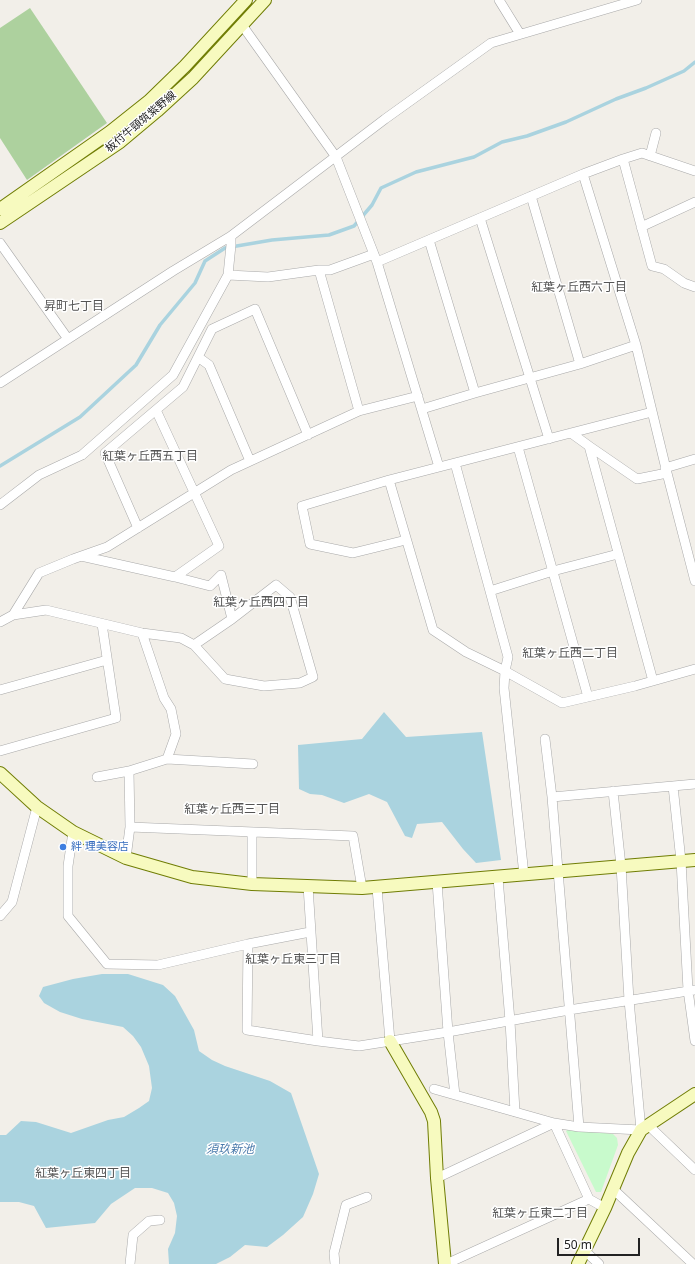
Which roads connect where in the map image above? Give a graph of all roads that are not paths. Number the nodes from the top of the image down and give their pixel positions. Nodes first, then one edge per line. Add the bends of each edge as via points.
1 (246, 0) edge
2 (265, 0) edge
3 (499, 0) edge
4 (637, 0) edge
5 (242, 25) junction
6 (520, 34) junction
7 (656, 133) dead end
8 (650, 156) junction
9 (336, 157) junction
10 (623, 159) junction
11 (695, 171) edge
12 (583, 174) junction
13 (531, 196) junction
14 (695, 202) edge
15 (0, 209) edge
16 (480, 218) junction
17 (0, 223) edge
18 (641, 227) junction
19 (231, 236) junction
20 (429, 240) junction
21 (0, 243) edge
22 (375, 258) junction
23 (319, 270) junction
24 (228, 275) junction
25 (695, 287) edge
26 (68, 339) junction
27 (636, 345) junction
28 (198, 357) junction
29 (580, 364) junction
30 (530, 379) junction
31 (0, 382) edge
32 (475, 393) junction
33 (418, 396) junction
34 (422, 409) junction
35 (156, 410) junction
36 (359, 411) junction
37 (652, 412) junction
38 (570, 433) junction
39 (308, 435) junction
40 (549, 439) junction
41 (589, 446) junction
42 (518, 447) junction
43 (695, 459) edge
44 (250, 461) junction
45 (455, 463) junction
46 (439, 467) junction
47 (666, 470) junction
48 (389, 480) junction
49 (194, 493) junction
50 (0, 505) edge
51 (138, 528) junction
52 (406, 540) junction
53 (618, 554) junction
54 (80, 556) junction
55 (553, 572) junction
56 (175, 577) junction
57 (695, 581) edge
58 (490, 591) junction
59 (14, 615) junction
60 (232, 619) junction
61 (0, 622) edge
62 (102, 624) junction
63 (142, 633) junction
64 (194, 645) junction
65 (107, 660) junction
66 (695, 669) edge
67 (505, 671) junction
68 (653, 681) junction
69 (0, 690) edge
70 (588, 697) junction
71 (545, 739) dead end
72 (0, 751) edge
73 (167, 759) junction
74 (253, 764) dead end
75 (129, 771) junction
76 (97, 776) dead end
77 (2, 779) edge
78 (695, 784) edge
79 (674, 786) junction
80 (612, 792) junction
81 (552, 797) junction
82 (37, 808) junction
83 (130, 827) junction
84 (73, 832) junction
85 (252, 832) junction
86 (126, 858) junction
87 (695, 860) edge
88 (681, 862) junction
89 (621, 866) junction
90 (559, 872) junction
91 (524, 875) junction
92 (498, 878) junction
93 (437, 882) junction
94 (252, 884) junction
95 (308, 886) junction
96 (362, 888) junction
97 (377, 888) junction
98 (0, 916) edge
99 (310, 932) junction
100 (248, 944) junction
101 (692, 990) edge
102 (629, 1000) junction
103 (569, 1010) junction
104 (510, 1021) junction
105 (448, 1032) junction
106 (318, 1041) junction
107 (390, 1041) junction
108 (695, 1041) edge
109 (434, 1089) dead end
110 (695, 1094) edge
111 (455, 1095) junction
112 (515, 1112) junction
113 (554, 1123) junction
114 (579, 1127) junction
115 (644, 1128) junction
116 (695, 1170) edge
117 (437, 1178) junction
118 (613, 1189) junction
119 (367, 1197) dead end
120 (589, 1199) junction
121 (605, 1208) junction
122 (160, 1220) dead end
123 (586, 1251) junction
124 (130, 1264) edge
125 (335, 1264) edge
126 (446, 1264) edge
127 (578, 1264) edge
128 (600, 1264) edge
129 (693, 1264) edge

1 - 15 street, 板付牛頸筑紫野線 via 149,101 110,132
2 - 5 street, 板付牛頸筑紫野線
3 - 6 street
4 - 6 street
5 - 9 street
5 - 17 street, 板付牛頸筑紫野線 via 193,78 120,142
6 - 9 street via 491,43
7 - 8 street
8 - 10 street via 642,153
8 - 11 street
9 - 19 street
9 - 22 street
10 - 12 street
10 - 18 street
12 - 13 street
12 - 27 street
13 - 16 street
13 - 29 street
14 - 18 street
16 - 20 street
16 - 30 street
18 - 25 street via 652,266 664,269 684,283
19 - 24 street
19 - 26 street
20 - 22 street
20 - 32 street
21 - 26 street
22 - 23 street via 330,270
22 - 33 street
23 - 24 street via 268,277
23 - 36 street
24 - 50 street via 173,375 82,455 39,475
26 - 31 street
27 - 29 street
27 - 37 street
28 - 35 street via 183,387
28 - 39 street via 212,329 255,309
28 - 44 street via 209,365
29 - 30 street
30 - 32 street
30 - 40 street
32 - 34 street
33 - 34 street
33 - 36 street
34 - 46 street
35 - 49 street
35 - 51 street via 105,452
36 - 39 street
37 - 38 street
37 - 47 street
38 - 40 street
38 - 41 street
39 - 44 street
40 - 42 street
41 - 47 street via 637,479
41 - 53 street
42 - 45 street
42 - 55 street
43 - 47 street
44 - 49 street
45 - 46 street
45 - 58 street
46 - 48 street
47 - 57 street
48 - 52 street
48 - 52 street via 302,506 310,544 352,553
49 - 51 street
49 - 56 street via 219,546
51 - 54 street via 107,547
52 - 67 street via 432,630 466,652
53 - 55 street
53 - 68 street
54 - 56 street
54 - 59 street via 39,573
55 - 58 street
55 - 70 street
56 - 60 street via 210,586 221,575
58 - 67 street via 508,657
59 - 61 street
59 - 62 street via 46,610
60 - 64 street
60 - 64 street via 276,585 290,597 313,677 300,683 264,686 225,679
62 - 63 street
62 - 65 street
63 - 64 street via 181,638
63 - 73 street via 174,721 176,734
65 - 69 street
65 - 72 street via 116,718
66 - 68 street
67 - 70 street via 562,703
67 - 91 street via 504,688
68 - 70 street
71 - 81 street
73 - 74 street
73 - 75 street
75 - 76 street
75 - 83 street
77 - 82 street
78 - 79 street
79 - 80 street
79 - 88 street
80 - 81 street
80 - 89 street
81 - 90 street
82 - 84 street
82 - 98 street via 12,902
83 - 85 street
83 - 86 street
84 - 86 street
84 - 100 street via 68,866 68,916 107,964 158,965
85 - 94 street
85 - 96 street via 353,836
86 - 94 street via 192,877
87 - 88 street
88 - 89 street
88 - 101 street
89 - 90 street
89 - 102 street
90 - 91 street
90 - 103 street
91 - 92 street
92 - 93 street
92 - 104 street
93 - 97 street
93 - 105 street
94 - 95 street
95 - 96 street
95 - 99 street
96 - 97 street
97 - 107 street
99 - 100 street
99 - 106 street
100 - 106 street via 247,1030
101 - 102 street
101 - 108 street
102 - 103 street
102 - 115 street
103 - 104 street
103 - 114 street
104 - 105 street
104 - 112 street
105 - 107 street
105 - 111 street
106 - 107 street via 359,1046
107 - 117 street via 431,1112 434,1121
109 - 111 street
110 - 115 street
111 - 112 street
112 - 113 street
113 - 114 street
113 - 117 street
113 - 120 street
114 - 115 street
115 - 116 street
115 - 118 street via 628,1153
117 - 126 street
118 - 121 street
118 - 129 street
119 - 125 street via 346,1205 334,1253
120 - 121 street
120 - 126 street
121 - 123 street
122 - 124 street via 149,1221 133,1236
123 - 127 street
123 - 128 street

